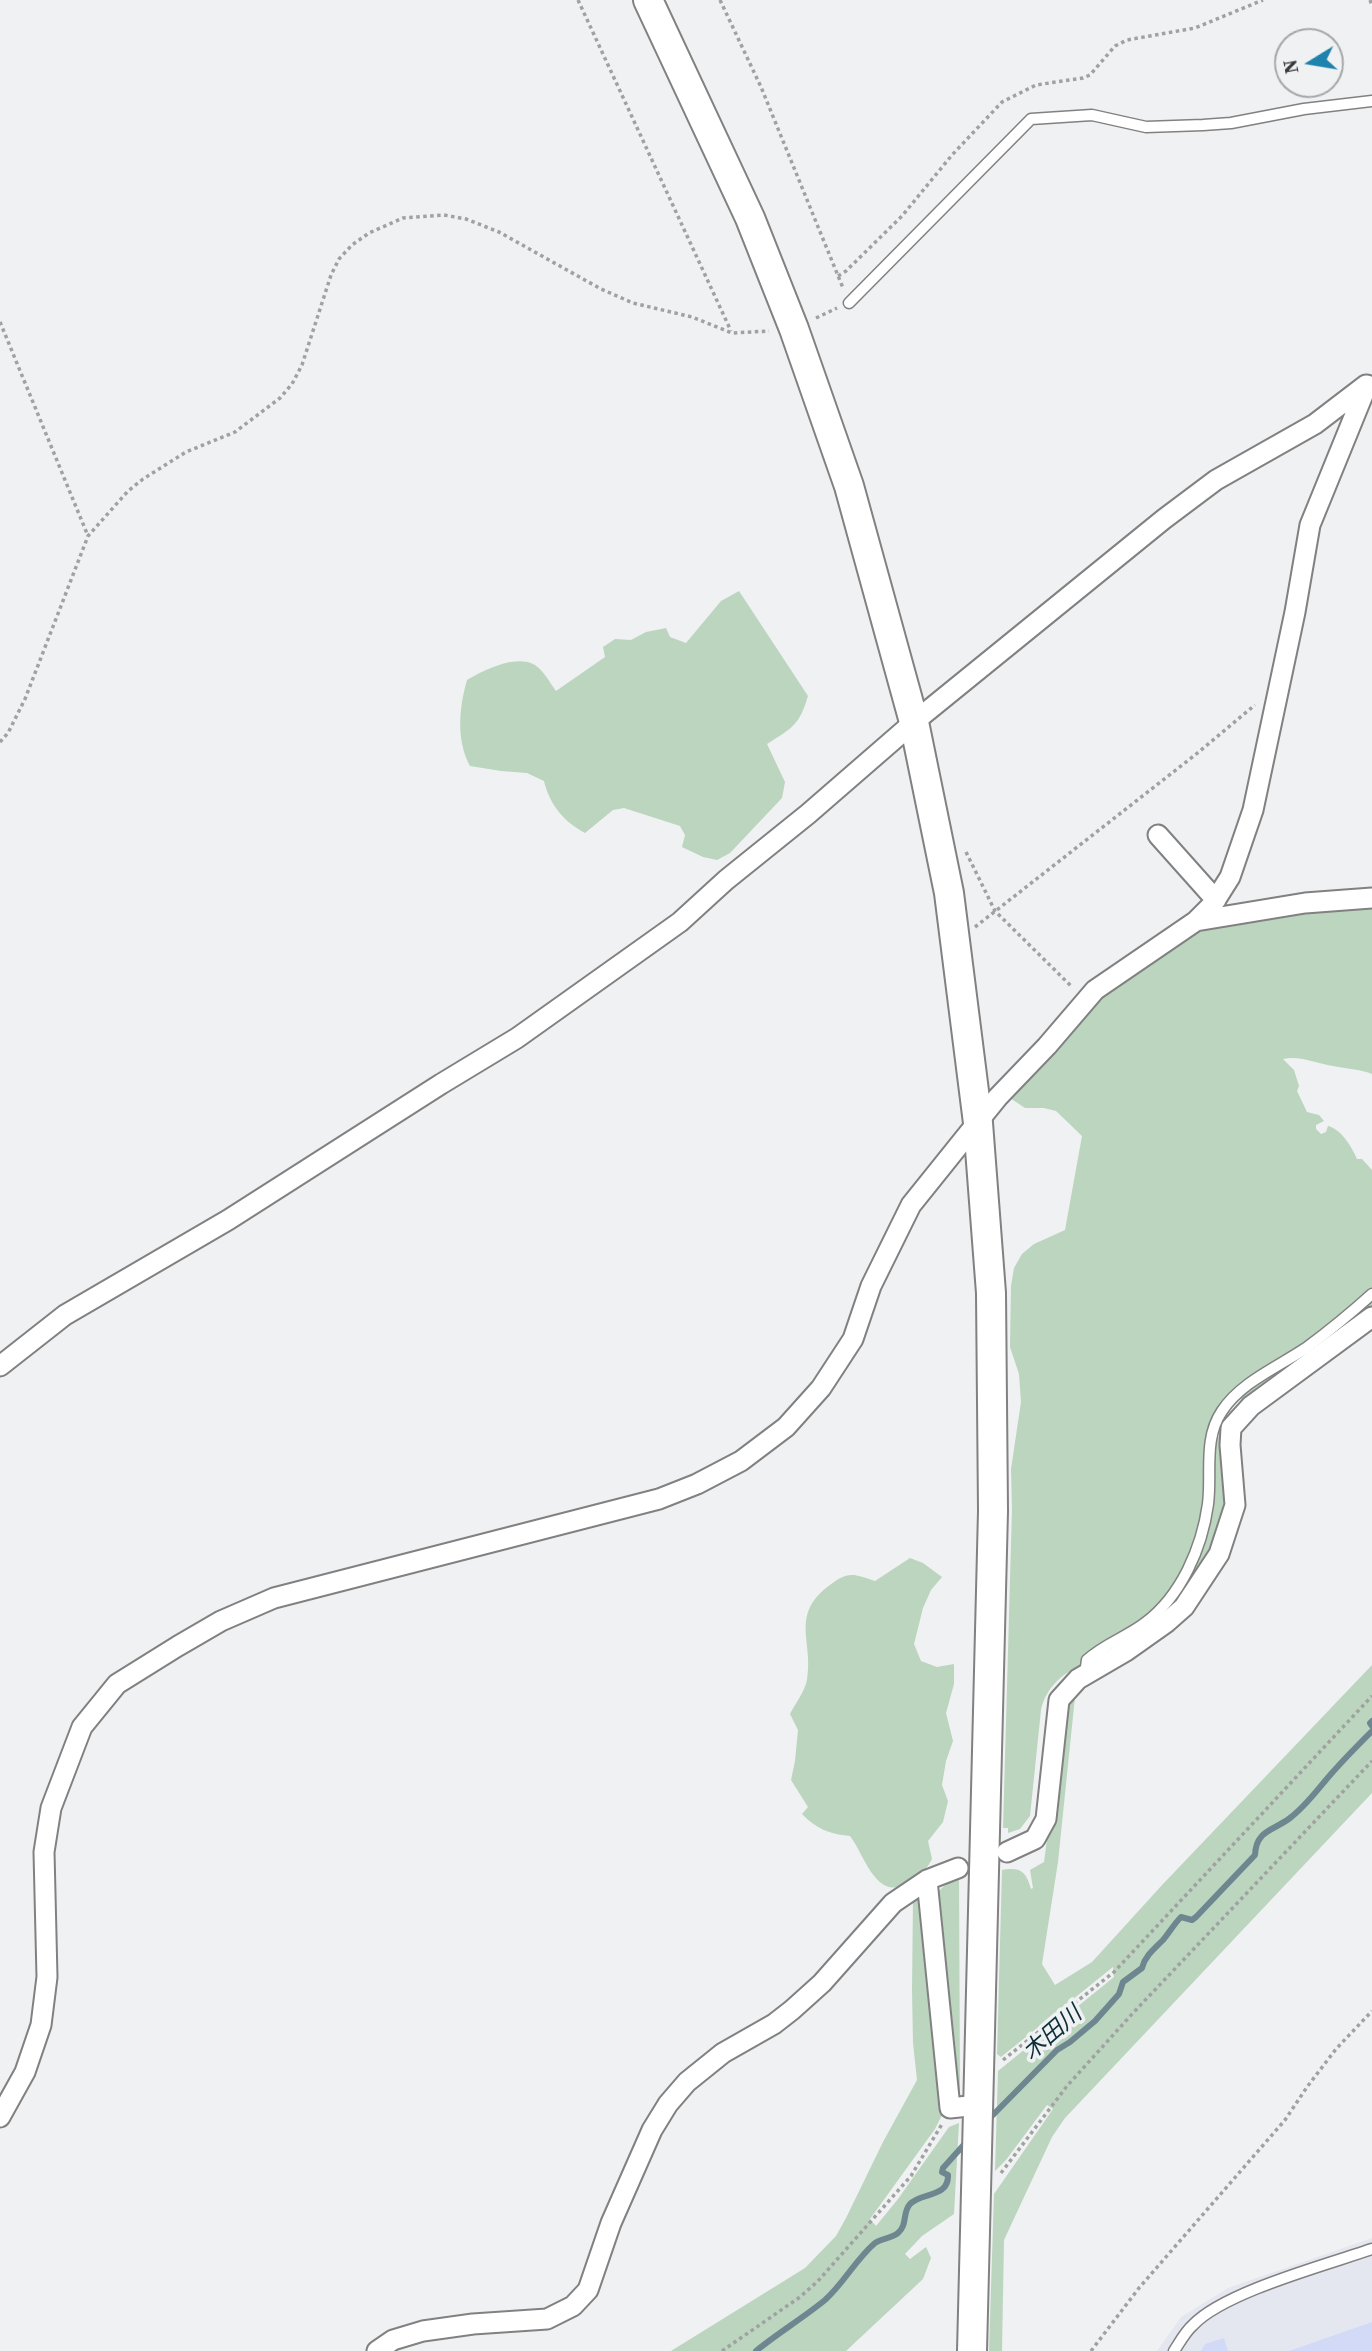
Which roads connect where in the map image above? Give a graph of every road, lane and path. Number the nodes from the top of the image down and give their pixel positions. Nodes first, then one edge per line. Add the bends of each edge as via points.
1 (578, 0) edge
2 (648, 0) edge
3 (720, 0) edge
4 (1370, 0) edge
5 (1372, 5) edge
6 (1372, 102) edge
7 (849, 303) junction
8 (0, 321) edge
9 (794, 329) junction
10 (732, 333) junction
11 (742, 333) dead end
12 (1370, 383) edge
13 (88, 536) junction
14 (1276, 699) junction
15 (914, 722) junction
16 (0, 743) edge
17 (1158, 835) dead end
18 (941, 851) junction
19 (1372, 898) edge
20 (1216, 900) junction
21 (995, 911) junction
22 (1196, 921) junction
23 (954, 937) junction
24 (1086, 1001) junction
25 (978, 1124) junction
26 (1372, 1294) edge
27 (1372, 1317) edge
28 (0, 1366) edge
29 (1085, 1675) junction
30 (1372, 1696) edge
31 (1372, 1761) edge
32 (1007, 1852) dead end
33 (958, 1868) dead end
34 (927, 1880) junction
35 (1372, 2011) edge
36 (1012, 2054) dead end
37 (978, 2105) junction
38 (0, 2117) edge
39 (941, 2126) dead end
40 (1010, 2162) dead end
41 (1372, 2249) edge
42 (377, 2351) edge
43 (722, 2351) edge
44 (972, 2351) edge
45 (1091, 2351) edge
46 (1174, 2351) edge

1 - 10 path
2 - 9 street via 750,218
3 - 7 path via 766,98
4 - 5 path
6 - 7 lane via 1203,125 1146,127 1093,115 1031,119
7 - 9 path
8 - 13 path
9 - 15 street via 849,486
10 - 11 path
10 - 13 path via 616,296 499,232 466,219 444,215 402,218 369,233 339,258 302,365 280,398 235,432 186,452 143,479
12 - 14 street via 1310,525
12 - 15 street via 1315,424 1206,488 1164,519
13 - 16 path via 25,699
14 - 20 street via 1253,810 1230,877
14 - 21 path via 1256,704
15 - 18 street
15 - 28 street via 680,922 517,1038 228,1220 65,1315
17 - 20 street
18 - 21 path via 965,850
18 - 23 street
19 - 22 street
20 - 22 street
21 - 23 path via 969,932
21 - 24 path
22 - 24 street via 1095,990
23 - 25 street
24 - 25 street
25 - 37 street via 991,1293 993,1511
25 - 38 street via 911,1205 871,1286 853,1339 821,1388 786,1427 741,1461 659,1499 274,1598 210,1628 117,1684 82,1727 51,1808 44,1852 47,1977 41,2025 25,2072
26 - 29 lane via 1306,1348 1257,1379 1221,1412 1210,1436 1205,1518 1183,1580 1144,1624 1087,1660
27 - 29 street via 1234,1423 1230,1437 1235,1505 1219,1554 1184,1607
29 - 32 street via 1059,1700 1046,1819 1035,1839
30 - 36 path via 1114,1972
31 - 40 path via 1133,2013
33 - 34 street
34 - 37 street via 950,2108
34 - 42 street via 893,1903 792,2010 723,2053 668,2104 611,2223 587,2290 573,2306 547,2319 423,2331 393,2340
35 - 45 path via 1336,2049 1285,2120 1139,2288
37 - 44 street
39 - 43 path via 911,2176 818,2281
41 - 46 lane via 1215,2307 1193,2324

